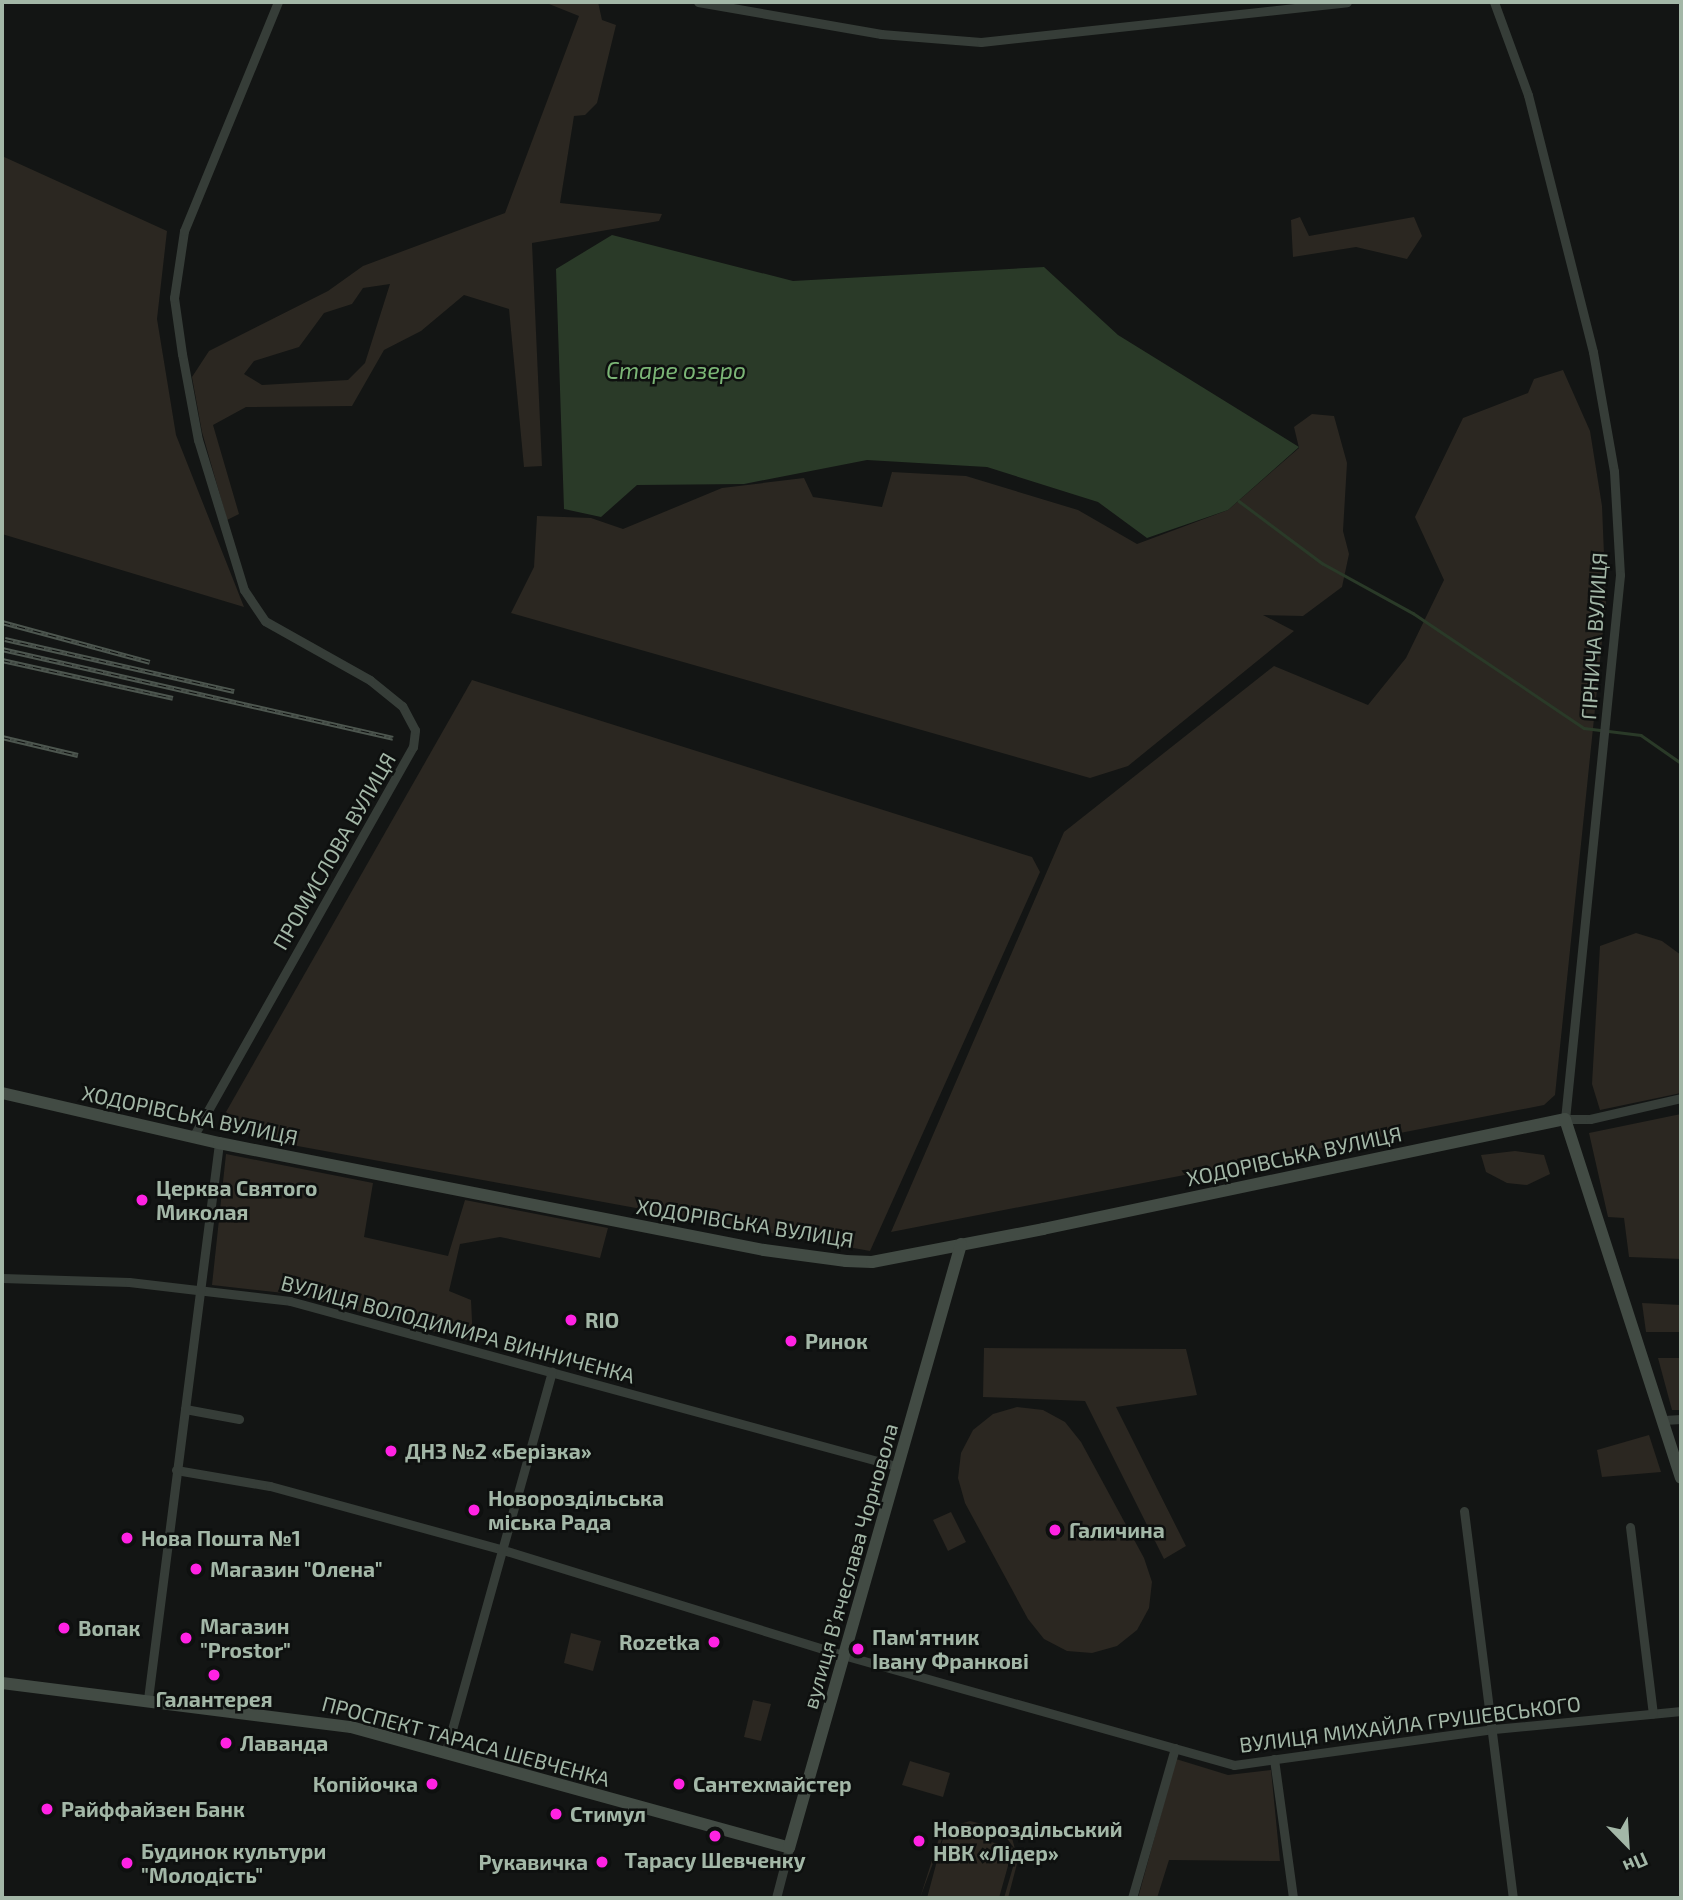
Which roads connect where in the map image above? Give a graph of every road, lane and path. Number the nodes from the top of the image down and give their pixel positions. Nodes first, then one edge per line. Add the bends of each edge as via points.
1 (278, 2) edge
2 (698, 2) edge
3 (1347, 2) edge
4 (1494, 2) edge
5 (2, 1093) edge
6 (1681, 1098) edge
7 (1565, 1119) junction
8 (193, 1137) junction
9 (219, 1143) junction
10 (961, 1244) junction
11 (2, 1278) edge
12 (202, 1290) junction
13 (552, 1372) junction
14 (185, 1409) junction
15 (239, 1419) dead end
16 (1681, 1419) edge
17 (1664, 1420) junction
18 (896, 1466) junction
19 (176, 1470) junction
20 (1681, 1478) edge
21 (1464, 1511) dead end
22 (1630, 1527) dead end
23 (500, 1549) junction
24 (843, 1655) junction
25 (2, 1683) edge
26 (148, 1699) junction
27 (1681, 1711) edge
28 (1653, 1714) junction
29 (1494, 1729) junction
30 (1175, 1748) junction
31 (446, 1751) junction
32 (1274, 1759) junction
33 (789, 1848) junction
34 (776, 1898) edge
35 (1132, 1898) edge
36 (1293, 1898) edge
37 (1513, 1898) edge

1 - 8 street, ПРОМИСЛОВА ВУЛИЦЯ via 184,231 174,298 184,366 198,440 244,590 265,621 370,680 402,706 415,730 413,747
2 - 3 street via 881,34 981,42
4 - 7 street, ГІРНИЧА ВУЛИЦЯ via 1528,95 1593,352 1614,471 1620,575
5 - 8 main road, ХОДОРІВСЬКА ВУЛИЦЯ
6 - 7 street via 1590,1119
7 - 10 main road, ХОДОРІВСЬКА ВУЛИЦЯ
7 - 17 main road via 1611,1273
8 - 9 main road, ХОДОРІВСЬКА ВУЛИЦЯ
9 - 10 main road, ХОДОРІВСЬКА ВУЛИЦЯ via 832,1259 872,1262
9 - 12 street
10 - 18 main road, вулиця Вʼячеслава Чорновола
11 - 12 street, ВУЛИЦЯ ВОЛОДИМИРА ВИННИЧЕНКА via 129,1282
12 - 13 street, ВУЛИЦЯ ВОЛОДИМИРА ВИННИЧЕНКА via 290,1301
12 - 14 street
13 - 18 street, ВУЛИЦЯ ВОЛОДИМИРА ВИННИЧЕНКА
13 - 23 street
14 - 15 street
14 - 19 street
16 - 17 street
17 - 20 main road
18 - 24 main road, вулиця Вʼячеслава Чорновола
19 - 23 street, ВУЛИЦЯ МИХАЙЛА ГРУШЕВСЬКОГО via 270,1486
19 - 26 street
21 - 29 street
22 - 28 street
23 - 24 street, ВУЛИЦЯ МИХАЙЛА ГРУШЕВСЬКОГО
23 - 31 street
24 - 30 street, ВУЛИЦЯ МИХАЙЛА ГРУШЕВСЬКОГО
24 - 33 main road, вулиця Вʼячеслава Чорновола
25 - 26 main road, ПРОСПЕКТ ТАРАСА ШЕВЧЕНКА
26 - 31 main road, ПРОСПЕКТ ТАРАСА ШЕВЧЕНКА via 329,1723
27 - 28 street, ВУЛИЦЯ МИХАЙЛА ГРУШЕВСЬКОГО
28 - 29 street, ВУЛИЦЯ МИХАЙЛА ГРУШЕВСЬКОГО
29 - 32 street, ВУЛИЦЯ МИХАЙЛА ГРУШЕВСЬКОГО
29 - 37 street
30 - 32 street, ВУЛИЦЯ МИХАЙЛА ГРУШЕВСЬКОГО via 1234,1765
30 - 35 street
31 - 33 main road, ПРОСПЕКТ ТАРАСА ШЕВЧЕНКА
32 - 36 street
33 - 34 street, вулиця Вʼячеслава Чорновола

